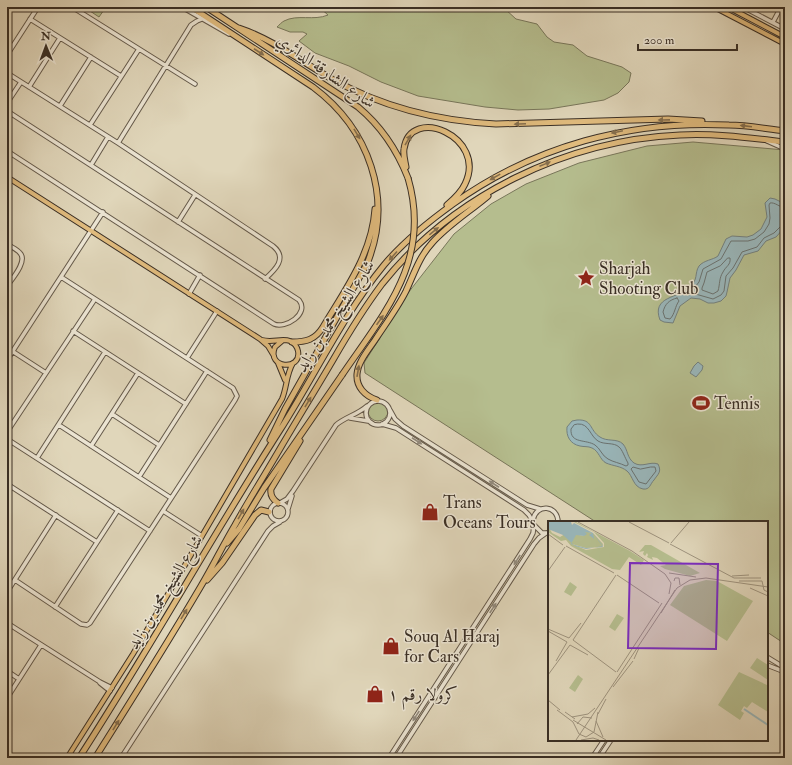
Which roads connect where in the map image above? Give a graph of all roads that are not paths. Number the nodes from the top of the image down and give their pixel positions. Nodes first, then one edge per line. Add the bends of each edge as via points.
1 (38, 7) edge
2 (72, 7) edge
3 (182, 7) edge
4 (192, 7) edge
5 (206, 7) edge
6 (714, 7) edge
7 (728, 7) edge
8 (743, 7) edge
9 (781, 7) edge
10 (191, 13) junction
11 (30, 19) junction
12 (202, 19) junction
13 (773, 22) junction
14 (192, 25) junction
15 (239, 28) junction
16 (785, 29) edge
17 (785, 37) edge
18 (60, 38) junction
19 (242, 41) junction
20 (785, 44) edge
21 (139, 49) junction
22 (7, 55) edge
23 (91, 57) junction
24 (166, 66) junction
25 (7, 73) edge
26 (122, 76) junction
27 (21, 82) junction
28 (195, 84) dead end
29 (29, 87) junction
30 (7, 103) edge
31 (60, 106) junction
32 (7, 111) edge
33 (90, 125) junction
34 (731, 125) junction
35 (785, 131) edge
36 (108, 137) junction
37 (764, 140) junction
38 (785, 142) edge
39 (118, 143) junction
40 (785, 149) edge
41 (7, 151) edge
42 (91, 165) junction
43 (7, 177) edge
44 (408, 178) junction
45 (376, 186) junction
46 (500, 186) junction
47 (195, 195) junction
48 (103, 212) junction
49 (438, 214) junction
50 (178, 222) junction
51 (91, 230) junction
52 (7, 244) edge
53 (200, 275) junction
54 (61, 277) junction
55 (265, 279) junction
56 (7, 286) edge
57 (189, 294) junction
58 (95, 299) junction
59 (217, 311) junction
60 (73, 331) junction
61 (260, 339) junction
62 (282, 341) junction
63 (292, 342) junction
64 (12, 351) junction
65 (105, 352) junction
66 (274, 356) junction
67 (187, 358) junction
68 (7, 360) edge
69 (277, 362) junction
70 (293, 363) junction
71 (207, 371) junction
72 (46, 373) junction
73 (138, 373) junction
74 (286, 383) junction
75 (377, 400) junction
76 (186, 404) junction
77 (367, 406) junction
78 (390, 410) junction
79 (112, 414) junction
80 (349, 418) junction
81 (369, 421) junction
82 (382, 424) junction
83 (58, 425) junction
84 (303, 430) junction
85 (7, 432) edge
86 (7, 439) edge
87 (159, 445) junction
88 (91, 446) junction
89 (37, 458) junction
90 (259, 461) junction
91 (139, 477) junction
92 (7, 484) edge
93 (293, 491) junction
94 (171, 498) junction
95 (279, 503) junction
96 (540, 509) junction
97 (118, 510) junction
98 (288, 510) junction
99 (163, 511) junction
100 (270, 513) junction
101 (56, 515) junction
102 (559, 521) edge
103 (280, 522) junction
104 (534, 523) junction
105 (150, 530) junction
106 (268, 531) junction
107 (548, 533) edge
108 (202, 536) junction
109 (97, 542) junction
110 (222, 548) junction
111 (15, 580) junction
112 (202, 585) junction
113 (7, 592) edge
114 (55, 607) junction
115 (7, 623) edge
116 (41, 646) junction
117 (454, 657) junction
118 (768, 658) edge
119 (458, 661) junction
120 (768, 665) edge
121 (785, 668) edge
122 (7, 671) edge
123 (785, 672) edge
124 (19, 679) junction
125 (111, 690) junction
126 (7, 698) edge
127 (109, 736) junction
128 (603, 741) edge
129 (610, 741) edge
130 (67, 758) edge
131 (79, 758) edge
132 (95, 758) edge
133 (99, 758) edge
134 (121, 758) edge
135 (389, 758) edge
136 (396, 758) edge
137 (592, 758) edge
138 (599, 758) edge

1 - 11 street
2 - 21 street
3 - 10 street
4 - 19 highway, شارع الشارقة الدائري
5 - 15 highway, شارع الشارقة الدائري
6 - 20 main road
7 - 17 main road
8 - 13 street
9 - 13 street
10 - 12 street
10 - 14 street
11 - 18 street
11 - 22 street
12 - 14 street
12 - 19 street
13 - 16 street
14 - 24 street
34 -> 15 highway via 673,119 496,124 440,118 398,107 358,92 257,34
15 - 44 highway, شارع الشارقة الدائري via 364,112 390,142
18 - 23 street
18 - 29 street
19 -> 45 highway, شارع الشارقة الدائري via 332,102 355,130 370,163
21 - 24 street
21 - 26 street
23 - 26 street
23 - 31 street
24 - 28 street
24 - 39 street
25 - 27 street
26 - 33 street
27 - 29 street
27 - 30 street
29 - 31 street
31 - 33 street
32 - 42 street
33 - 36 street
35 -> 34 highway, شارع الشيخ محمد بن زايد
34 -> 49 highway, شارع الشيخ محمد بن زايد via 684,124 654,127 578,142 507,171
36 - 39 street
36 - 42 street
37 - 38 highway, شارع الشيخ محمد بن زايد
37 - 40 street
46 -> 37 highway, شارع الشيخ محمد بن زايد via 565,157 634,140 698,135
39 - 47 street
41 - 48 street
42 - 50 street
43 - 51 main road
44 -> 49 highway via 404,147 414,132 422,128 436,129 450,134 461,144 469,163 467,179 459,193
84 -> 44 highway, bridge via 386,311 406,271 415,224
45 - 63 highway via 371,234 360,264 318,334 307,342
45 - 90 highway via 377,226 374,246 367,264 285,409
75 -> 46 highway via 366,395 359,385 357,372 361,361 395,310 419,261 431,244 454,222
110 -> 46 highway, شارع الشيخ محمد بن زايد via 332,361 383,284 413,250 435,231
47 - 50 street
47 - 55 street via 276,248 280,255 279,263
48 - 51 street
48 - 53 street
49 -> 90 highway, شارع الشيخ محمد بن زايد via 404,243 375,277
50 - 55 street
51 - 54 street
51 - 57 main road
52 - 56 street via 20,252 23,259
53 - 55 street via 271,321 288,322 298,317 302,307 300,302
53 - 57 street
54 - 58 street
54 - 64 street
57 - 59 main road
58 - 60 street
58 - 67 street
59 - 61 main road
59 - 67 street
60 - 65 street
60 - 72 street
61 - 62 main road
61 - 66 main road
62 - 63 main road
62 - 66 main road via 275,347
63 - 70 main road via 298,353
64 - 68 street
64 - 72 street
65 - 73 street
65 - 83 street
66 - 69 main road
67 - 71 street
69 - 70 main road via 286,365
69 - 74 main road
70 - 74 main road
71 - 76 street
71 - 94 street via 233,388 236,398
72 - 85 street
73 - 76 street
73 - 79 street
74 - 108 main road via 282,399
75 - 77 street
75 - 78 street via 385,402
76 - 87 street
77 - 80 street
77 - 81 street via 365,414
78 - 82 street via 388,420
96 -> 78 street via 526,505 403,426
79 - 87 street
79 - 88 street
80 - 81 street
80 - 93 street via 342,420 334,428
81 - 82 street via 375,425
82 -> 104 street via 396,428 527,512
83 - 88 street
83 - 89 street
84 - 95 highway via 299,442 271,488 271,495
84 - 110 highway via 239,529
86 - 89 street
87 - 91 street
88 - 91 street
89 - 97 street
90 - 131 highway, شارع الشيخ محمد بن زايد via 126,686
91 - 94 street
92 - 101 street
93 - 95 street via 287,500
93 - 98 street
94 - 99 street
95 - 98 street via 285,505
95 - 100 street via 272,506
96 - 102 street via 548,508 554,511
96 - 104 street via 535,514
97 - 105 street
97 - 109 street
98 - 103 street via 286,519
99 - 105 street
99 - 108 street
100 - 103 street via 274,520
100 - 106 street
100 - 112 highway via 262,510 257,513 222,563
101 - 109 street
101 - 111 street
103 - 106 street
104 - 107 street via 539,531
104 -> 117 street via 530,539
105 - 114 street via 90,623 83,624
106 - 134 street
119 -> 107 street via 534,544
108 - 125 main road
109 - 114 street
110 - 112 highway, شارع الشيخ محمد بن زايد
111 - 113 street
111 - 114 street
127 -> 112 highway, شارع الشيخ محمد بن زايد
115 - 116 street
116 - 124 street
116 - 125 street
117 - 119 street
117 -> 135 street
118 - 121 street
119 - 136 street
120 - 123 street
122 - 124 street
124 - 126 street
125 - 130 main road
127 - 132 highway, شارع الشيخ محمد بن زايد
127 - 133 highway
128 - 137 street
129 - 138 street

